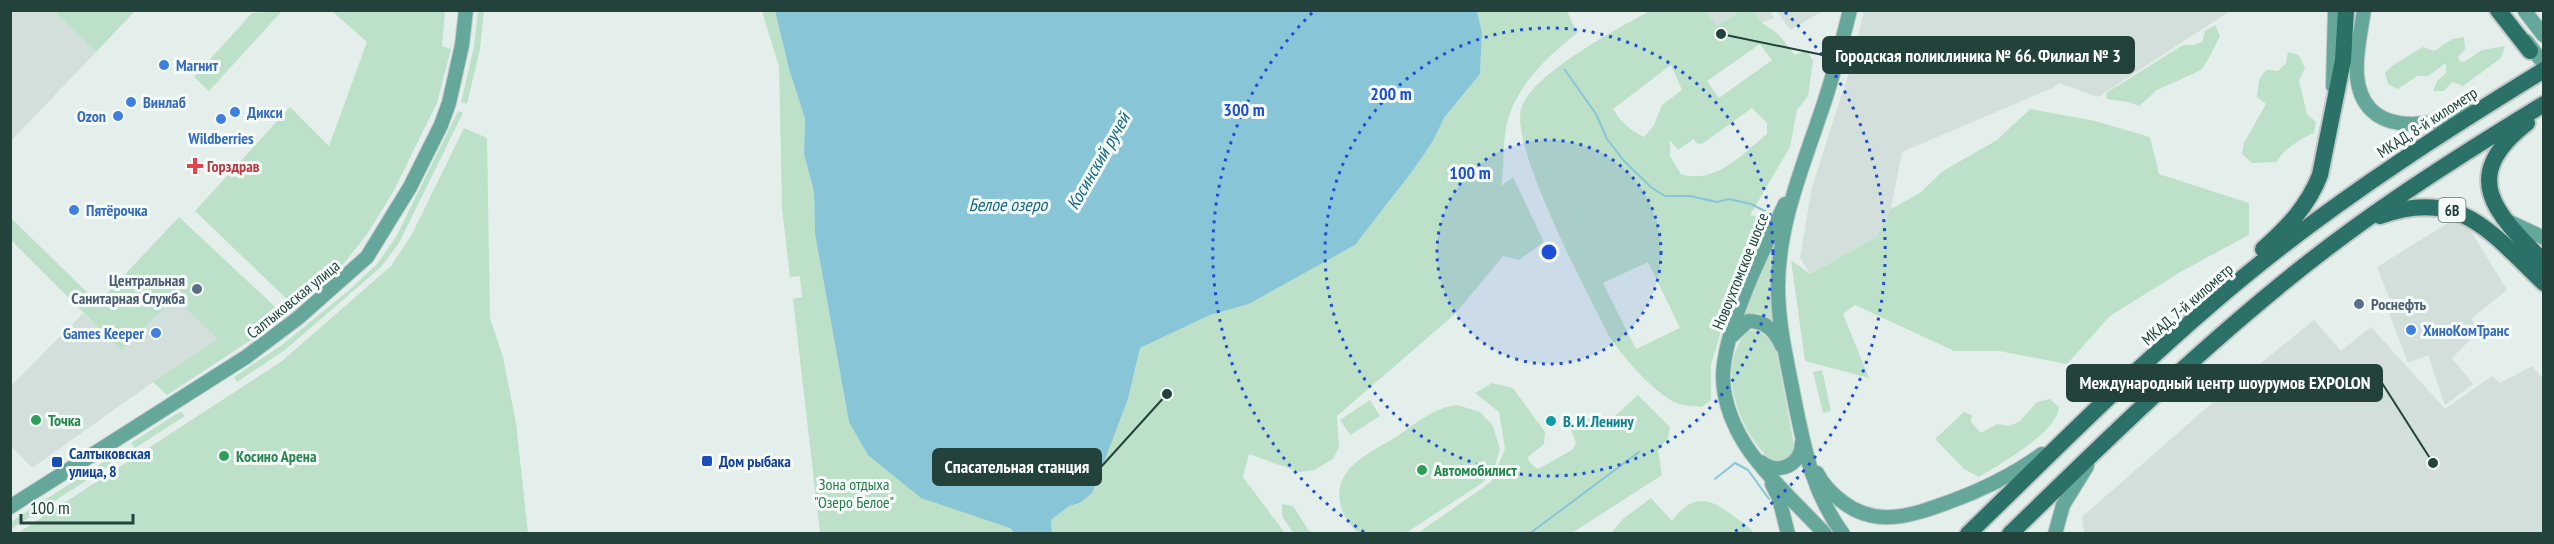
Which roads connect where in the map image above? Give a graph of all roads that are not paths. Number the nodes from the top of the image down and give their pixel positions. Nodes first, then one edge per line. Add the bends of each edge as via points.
1 (466, 10) edge
2 (1850, 10) edge
3 (2335, 10) edge
4 (2346, 10) edge
5 (2364, 10) edge
6 (2500, 10) edge
7 (2525, 10) edge
8 (2534, 10) edge
9 (2544, 37) edge
10 (2530, 51) dead end
11 (2544, 64) edge
12 (2544, 70) edge
13 (2493, 101) junction
14 (2544, 104) edge
15 (2544, 110) edge
16 (2332, 114) junction
17 (1801, 169) junction
18 (2332, 208) joint
19 (2496, 209) junction
20 (2350, 232) junction
21 (2544, 238) edge
22 (2544, 262) edge
23 (2544, 283) edge
24 (2186, 327) junction
25 (1731, 338) junction
26 (1785, 353) junction
27 (2090, 415) junction
28 (2110, 436) junction
29 (1802, 437) junction
30 (1750, 453) junction
31 (10, 507) edge
32 (1788, 534) edge
33 (1826, 534) edge
34 (1843, 534) edge
35 (1968, 534) edge
36 (2010, 534) edge
37 (2055, 534) edge

1 - 31 main road, Салтыковская улица via 449,103 441,125 405,196 367,257 306,312 246,357
2 - 17 main road, Новоухтомское шоссе via 1831,82
3 - 16 main road
4 - 16 highway via 2343,60
5 - 13 main road via 2359,88 2372,109 2399,124 2432,124
6 - 10 highway
6 - 11 main road
7 - 9 highway
8 - 9 main road
12 - 13 highway, МКАД, 8-й километр
13 - 18 highway, МКАД, 8-й километр
14 - 20 highway via 2426,178
15 - 19 highway via 2502,146 2495,157 2489,177
16 - 24 highway via 2320,175 2304,207
17 - 25 main road, Новоухтомское шоссе
17 - 26 main road, Новоухтомское шоссе via 1780,258 1780,318
18 - 24 highway, МКАД, 7-й километр
19 - 21 main road via 2524,230
19 - 22 highway
20 - 23 highway, 6B via 2396,210 2448,209 2478,222
20 - 28 highway via 2205,348
24 - 27 highway, МКАД, 7-й километр
25 - 26 main road via 1748,321 1758,321 1776,334
25 - 30 main road, Новоухтомское шоссе via 1723,376 1725,394
26 - 29 main road, Новоухтомское шоссе
27 - 29 main road via 2026,465 1997,482 1896,518 1864,515 1838,499 1818,476
27 - 35 highway, МКАД, 7-й километр
28 - 36 highway
28 - 37 main road via 2074,485 2063,505
29 - 30 main road via 1798,456 1784,468 1765,465
29 - 34 main road, Новоухтомское шоссе via 1821,500
30 - 32 main road via 1779,498
30 - 33 main road, Новоухтомское шоссе

